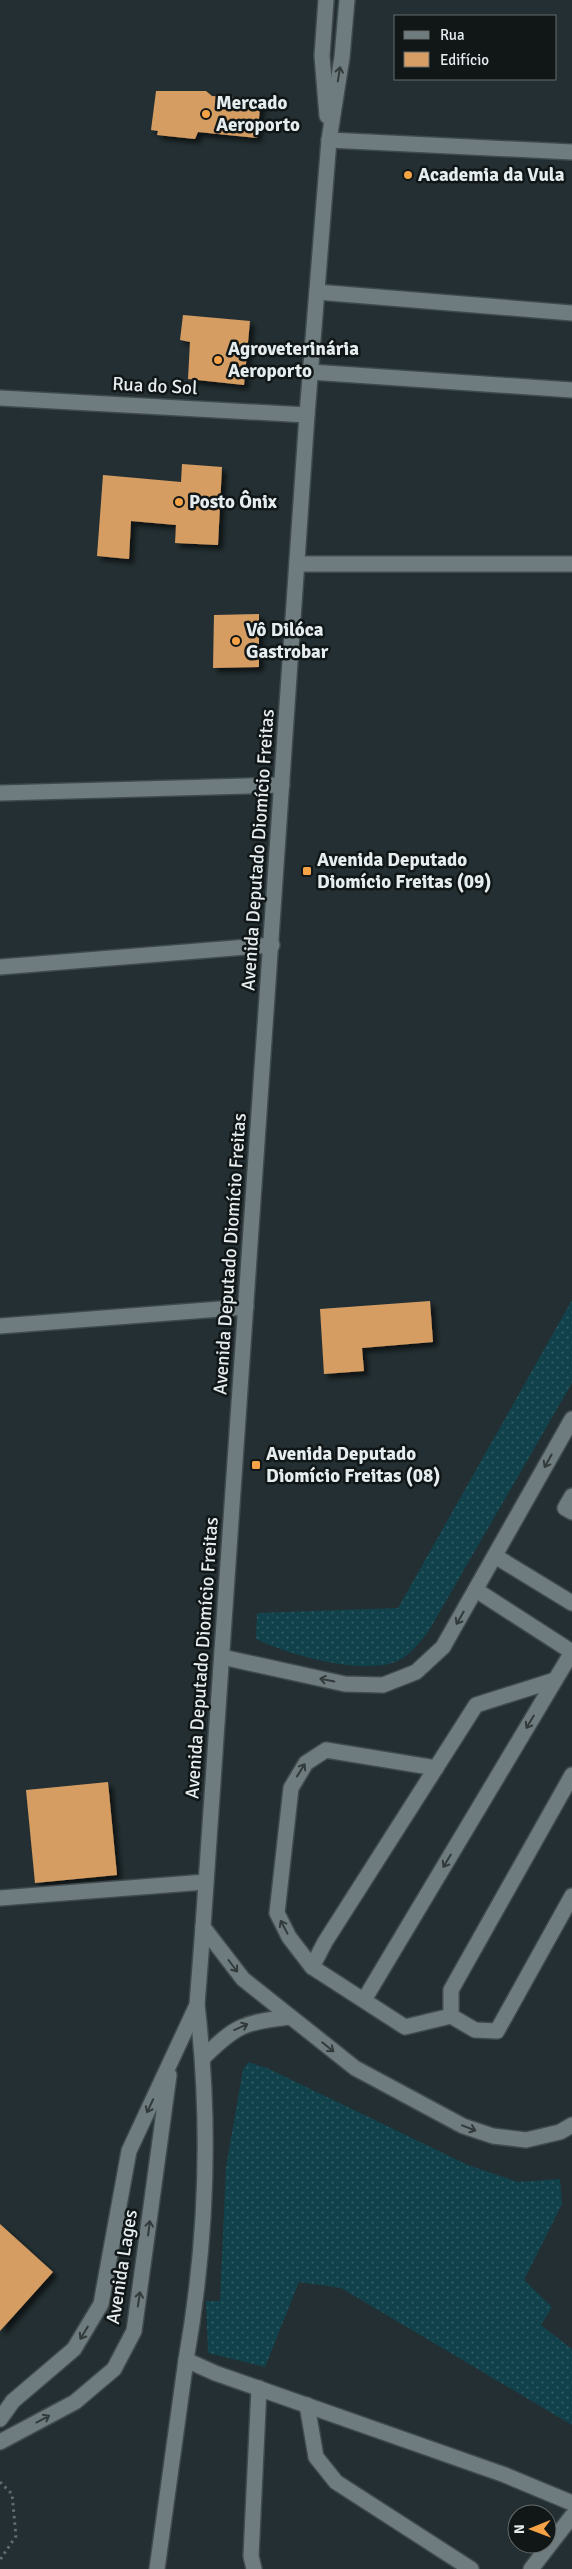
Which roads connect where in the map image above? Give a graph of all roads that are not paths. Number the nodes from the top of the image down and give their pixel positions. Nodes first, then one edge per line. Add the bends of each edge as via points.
1 (326, 0) edge
2 (347, 0) edge
3 (329, 140) junction
4 (572, 152) edge
5 (317, 292) junction
6 (572, 313) edge
7 (311, 372) junction
8 (572, 390) edge
9 (0, 398) edge
10 (307, 414) junction
11 (297, 564) junction
12 (572, 564) edge
13 (282, 785) junction
14 (0, 793) edge
15 (272, 945) junction
16 (0, 967) edge
17 (246, 1306) junction
18 (0, 1326) edge
19 (572, 1419) edge
20 (572, 1496) edge
21 (572, 1512) edge
22 (495, 1556) junction
23 (476, 1590) junction
24 (572, 1603) edge
25 (572, 1652) edge
26 (222, 1657) junction
27 (555, 1680) junction
28 (436, 1768) junction
29 (572, 1775) edge
30 (205, 1882) junction
31 (572, 1896) edge
32 (0, 1898) edge
33 (203, 1927) junction
34 (312, 1967) junction
35 (364, 2000) junction
36 (197, 2005) junction
37 (452, 2016) junction
38 (289, 2018) junction
39 (203, 2058) junction
40 (171, 2062) junction
41 (572, 2125) edge
42 (186, 2360) junction
43 (258, 2388) junction
44 (307, 2405) junction
45 (0, 2420) edge
46 (0, 2442) edge
47 (572, 2503) edge
48 (572, 2516) edge
49 (157, 2569) edge
50 (254, 2569) edge
51 (471, 2569) edge
52 (531, 2569) edge

1 - 3 street, Avenida Deputado Diomício Freitas via 322,56
3 -> 2 street, Avenida Deputado Diomício Freitas
3 - 4 street
3 - 5 street, Avenida Deputado Diomício Freitas
5 - 6 street
5 - 7 street, Avenida Deputado Diomício Freitas
7 - 8 street
7 - 10 street, Avenida Deputado Diomício Freitas
9 - 10 street, Rua do Sol
10 - 11 street, Avenida Deputado Diomício Freitas
11 - 12 street
11 - 13 street, Avenida Deputado Diomício Freitas
13 - 14 street
13 - 15 street, Avenida Deputado Diomício Freitas
15 - 16 street
15 - 17 street, Avenida Deputado Diomício Freitas
17 - 18 street
17 - 26 street, Avenida Deputado Diomício Freitas
19 -> 22 street
20 - 21 street via 565,1508
22 - 23 street
22 - 24 street
23 - 25 street
23 -> 26 street via 443,1647 416,1672 383,1685 344,1684
25 - 27 street
26 - 30 street, Avenida Deputado Diomício Freitas
27 - 28 street via 476,1705
27 -> 35 street
28 - 34 street
34 -> 28 street via 289,1937 277,1913 291,1788 306,1762 326,1750
29 - 37 street via 450,1990
30 - 32 street
30 - 33 street, Avenida Deputado Diomício Freitas
31 - 37 street via 497,2032 475,2030
33 - 36 street, Avenida Lages
33 -> 38 street via 243,1979
34 - 35 street
35 - 37 street via 405,2027
36 - 39 street
36 - 40 street, Avenida Lages
39 -> 38 street via 229,2033 254,2021
38 -> 41 street via 355,2068 463,2126 493,2136 526,2140 560,2132
39 - 42 street via 206,2188 197,2300
40 -> 45 street, Avenida Lages via 129,2151 101,2304 74,2350 14,2402
46 -> 40 street, Avenida Lages via 75,2402 114,2369 134,2331
42 - 43 street
42 - 49 street
43 - 44 street
43 - 50 street via 251,2556
44 - 47 street via 505,2475
44 - 51 street via 316,2457 336,2482
48 - 52 street

